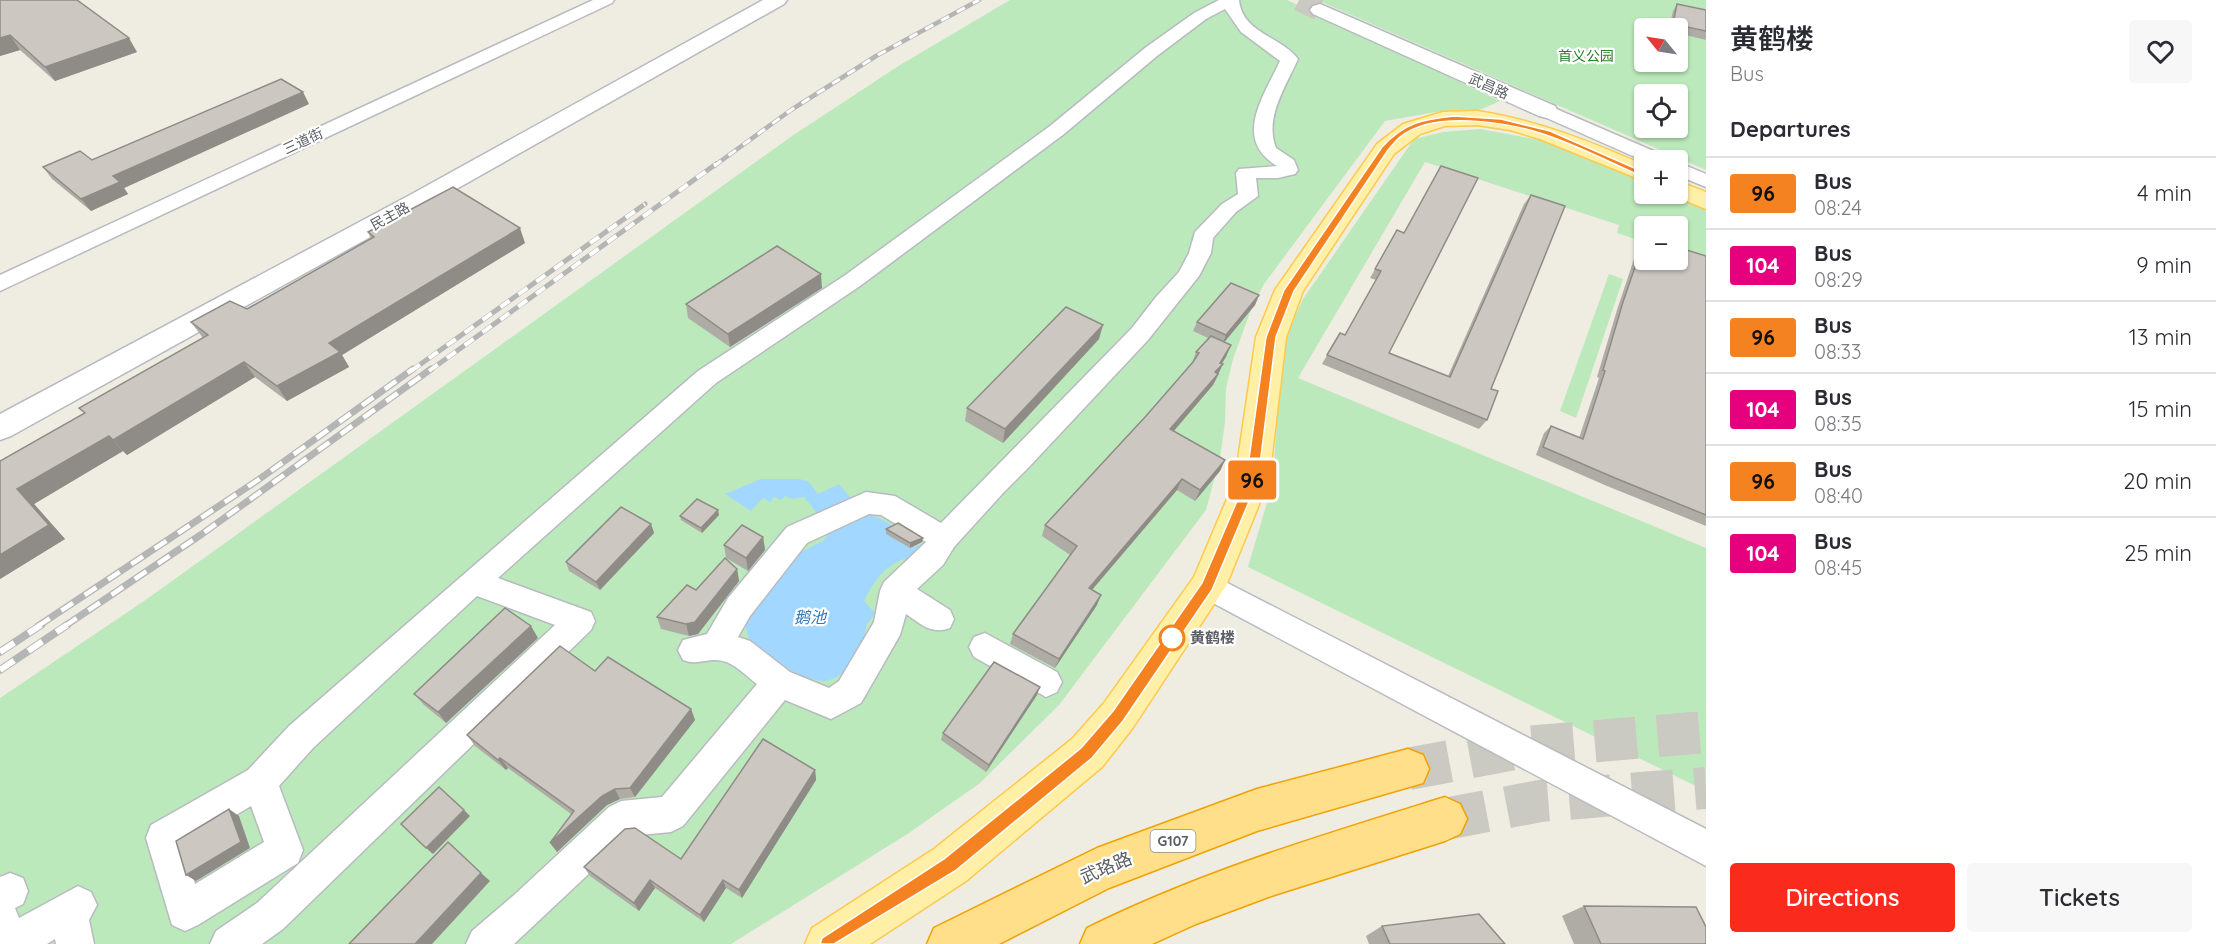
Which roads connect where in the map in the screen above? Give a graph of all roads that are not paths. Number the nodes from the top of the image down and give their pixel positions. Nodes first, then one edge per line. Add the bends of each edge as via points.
1 (606, 0) edge
2 (758, 0) edge
3 (777, 0) edge
4 (1231, 0) edge
5 (1320, 10) tunnel mouth
6 (1547, 111) joint
7 (1636, 150) edge
8 (1634, 170) edge
9 (1688, 173) edge
10 (1706, 181) edge
11 (1688, 193) edge
12 (1706, 201) edge
13 (0, 284) edge
14 (0, 409) edge
15 (0, 428) edge
16 (944, 539) junction
17 (473, 582) junction
18 (1208, 586) junction
19 (895, 591) junction
20 (939, 619) dead end
21 (985, 647) dead end
22 (779, 682) junction
23 (1046, 682) dead end
24 (1408, 769) tunnel mouth
25 (260, 782) junction
26 (1445, 819) tunnel mouth
27 (1706, 848) edge
28 (3, 902) edge
29 (73, 920) edge
30 (4, 944) edge
31 (11, 944) edge
32 (229, 944) edge
33 (485, 944) edge
34 (828, 944) edge
35 (950, 944) edge
36 (1103, 944) edge

1 - 13 street, 三道街
2 - 14 main road, 民主路
3 - 15 main road, 民主路
4 - 16 street via 1240,23 1289,59 1264,116 1262,133 1268,151 1287,164 1287,170 1246,173 1248,196 1229,208 1203,237 1188,276 1140,334
4 - 17 street via 1200,16 1151,52 1057,130 852,281 707,377
5 - 6 main road, 武昌路
6 - 7 street, 武昌路
8 - 18 main road via 1547,132 1501,121 1432,120 1397,135 1289,290 1271,337 1252,480
9 - 10 street
11 - 12 main road
16 - 19 street via 933,556
16 - 22 street via 885,504 866,503 797,535 705,648 739,651
17 - 25 street via 301,737
17 - 32 street via 580,621 270,916
18 - 27 street
18 - 34 main road via 1118,716 1087,753 950,865
19 - 20 street
19 - 22 street via 889,625 850,692 831,704
21 - 23 street
22 - 33 street via 671,814 621,819
24 - 35 highway, 武珞路 / G107 via 1257,810 1097,870
25 - 25 street via 285,850 185,912 172,900 160,858 164,838
26 - 36 highway via 1273,872
28 - 30 street
29 - 31 street

